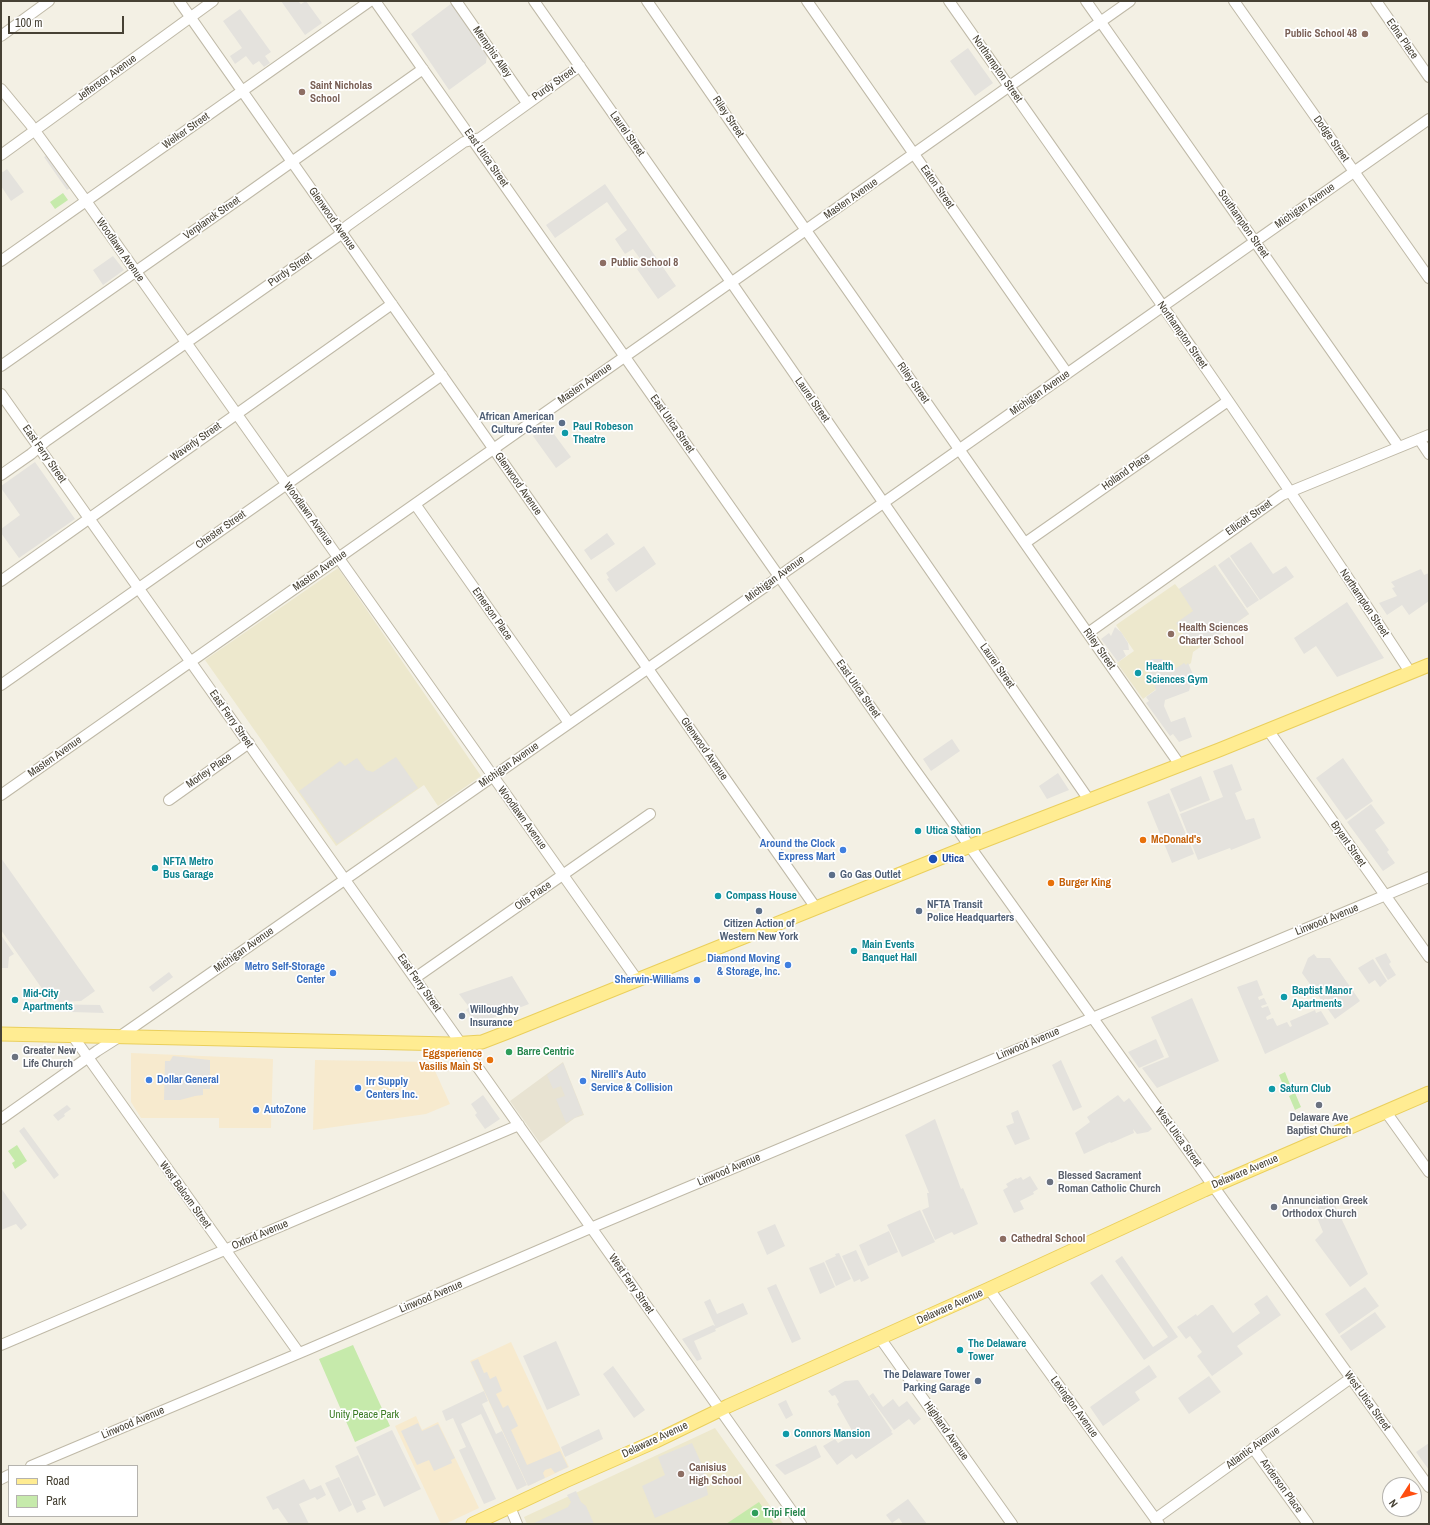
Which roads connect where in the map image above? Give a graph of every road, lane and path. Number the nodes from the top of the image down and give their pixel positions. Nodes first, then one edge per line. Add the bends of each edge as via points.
1 (49, 1) edge
2 (179, 1) edge
3 (213, 1) edge
4 (370, 1) edge
5 (375, 1) edge
6 (456, 1) edge
7 (534, 1) edge
8 (647, 1) edge
9 (807, 1) edge
10 (949, 1) edge
11 (1086, 1) edge
12 (1130, 1) edge
13 (1234, 1) edge
14 (1376, 1) edge
15 (190, 17) junction
16 (1101, 22) junction
17 (1, 36) edge
18 (580, 66) junction
19 (423, 69) junction
20 (1429, 77) edge
21 (1009, 87) junction
22 (1, 89) edge
23 (243, 90) junction
24 (527, 103) junction
25 (1429, 119) edge
26 (34, 130) junction
27 (473, 140) junction
28 (914, 154) junction
29 (1, 155) edge
30 (292, 162) junction
31 (1354, 172) junction
32 (86, 201) junction
33 (806, 230) junction
34 (341, 232) junction
35 (1256, 241) junction
36 (1, 261) edge
37 (136, 272) junction
38 (1429, 278) edge
39 (731, 282) junction
40 (392, 304) junction
41 (1163, 306) junction
42 (186, 343) junction
43 (625, 356) junction
44 (1, 366) edge
45 (1067, 374) junction
46 (442, 375) junction
47 (1, 394) edge
48 (1228, 401) junction
49 (236, 413) junction
50 (1429, 435) edge
51 (1419, 439) junction
52 (39, 447) junction
53 (1399, 447) junction
54 (493, 449) junction
55 (959, 450) junction
56 (1429, 454) edge
57 (1, 475) edge
58 (286, 484) junction
59 (1290, 492) junction
60 (883, 503) junction
61 (415, 504) junction
62 (89, 518) junction
63 (1025, 543) junction
64 (339, 558) junction
65 (779, 577) junction
66 (1, 581) edge
67 (139, 588) junction
68 (1088, 633) junction
69 (191, 662) junction
70 (1429, 664) edge
71 (648, 669) junction
72 (1410, 672) junction
73 (1, 685) edge
74 (569, 724) junction
75 (1268, 730) junction
76 (249, 743) junction
77 (1180, 765) junction
78 (493, 776) junction
79 (1, 795) edge
80 (169, 800) dead end
81 (1089, 800) junction
82 (650, 814) dead end
83 (969, 846) junction
84 (563, 875) junction
85 (1429, 877) edge
86 (345, 880) junction
87 (1385, 896) junction
88 (816, 908) junction
89 (1429, 958) edge
90 (415, 978) junction
91 (638, 980) junction
92 (1092, 1017) junction
93 (1, 1034) edge
94 (72, 1035) junction
95 (119, 1037) junction
96 (461, 1044) junction
97 (87, 1058) junction
98 (1429, 1093) edge
99 (1386, 1112) junction
100 (1, 1119) edge
101 (518, 1125) junction
102 (1429, 1172) edge
103 (1213, 1186) junction
104 (591, 1228) junction
105 (225, 1250) junction
106 (988, 1290) junction
107 (880, 1338) junction
108 (1, 1345) edge
109 (299, 1353) junction
110 (1351, 1378) junction
111 (720, 1410) junction
112 (1253, 1448) junction
113 (33, 1465) edge
114 (1429, 1487) edge
115 (510, 1507) junction
116 (1157, 1521) edge
117 (473, 1524) edge
118 (517, 1524) edge
119 (801, 1524) edge
120 (1012, 1524) edge
121 (1308, 1524) edge

1 - 17 street
2 - 15 street, Glenwood Avenue
3 - 15 street, Jefferson Avenue
4 - 23 street, Welker Street
5 - 19 street, East Utica Street
6 - 24 street, Memphis Alley
7 - 18 street, Laurel Street
8 - 33 street, Riley Street
9 - 28 street, Eaton Street
10 - 21 street, Northampton Street
11 - 16 street, Southampton Street
12 - 16 street, Masten Avenue
13 - 31 street, Dodge Street
14 - 20 street, Edna Place
15 - 23 street, Glenwood Avenue
15 - 26 street, Jefferson Avenue
16 - 21 street, Masten Avenue
16 - 35 street, Southampton Street
18 - 24 street, Purdy Street
18 - 39 street, Laurel Street
19 - 27 street, East Utica Street
19 - 30 street, Verplanck Street
21 - 28 street, Masten Avenue
21 - 41 street, Northampton Street
22 - 26 street, Woodlawn Avenue
23 - 30 street, Glenwood Avenue
23 - 32 street, Welker Street
24 - 27 street, Purdy Street via 480,138
25 - 31 street, Michigan Avenue
26 - 29 street, Jefferson Avenue
26 - 32 street, Woodlawn Avenue
27 - 34 street, Purdy Street via 464,142
27 - 43 street, East Utica Street
28 - 33 street, Masten Avenue
28 - 45 street, Eaton Street
30 - 34 street, Glenwood Avenue
30 - 37 street, Verplanck Street
31 - 35 street, Michigan Avenue
31 - 38 street, Dodge Street
32 - 36 street, Welker Street
32 - 37 street, Woodlawn Avenue
33 - 39 street, Masten Avenue
33 - 55 street, Riley Street
34 - 40 street, Glenwood Avenue
34 - 42 street, Purdy Street
35 - 41 street, Michigan Avenue
35 - 53 street, Southampton Street
37 - 42 street, Woodlawn Avenue
37 - 44 street, Verplanck Street
39 - 43 street, Masten Avenue
39 - 60 street, Laurel Street
40 - 46 street, Glenwood Avenue
40 - 49 street, Waverly Street
41 - 45 street, Michigan Avenue
41 - 48 street, Northampton Street
42 - 49 street, Woodlawn Avenue
42 - 52 street, Purdy Street
43 - 54 street, Masten Avenue
43 - 65 street, East Utica Street
45 - 55 street, Michigan Avenue
46 - 54 street, Glenwood Avenue
46 - 58 street, Chester Street
47 - 52 street, East Ferry Street
48 - 59 street, Northampton Street
48 - 63 street, Holland Place
49 - 58 street, Woodlawn Avenue
49 - 62 street, Waverly Street
50 - 51 street, Ellicott Street
51 - 53 street, Ellicott Street
51 - 56 street
52 - 57 street, Purdy Street
52 - 62 street, East Ferry Street
53 - 59 street, Ellicott Street
54 - 61 street, Masten Avenue
54 - 71 street, Glenwood Avenue
55 - 60 street, Michigan Avenue
55 - 63 street, Riley Street
58 - 64 street, Woodlawn Avenue
58 - 67 street, Chester Street
59 - 68 street, Ellicott Street via 1276,499
59 - 72 street, Northampton Street
60 - 65 street, Michigan Avenue
60 - 81 street, Laurel Street
61 - 64 street, Masten Avenue
61 - 74 street, Emerson Place
62 - 66 street, Waverly Street
62 - 67 street, East Ferry Street
63 - 68 street, Riley Street
64 - 69 street, Masten Avenue
64 - 78 street, Woodlawn Avenue
65 - 71 street, Michigan Avenue
65 - 83 street, East Utica Street
67 - 69 street, East Ferry Street
67 - 73 street, Chester Street
68 - 77 street, Riley Street
69 - 76 street, East Ferry Street
69 - 79 street, Masten Avenue
70 - 72 main road
71 - 74 street, Michigan Avenue
71 - 88 street, Glenwood Avenue
72 - 75 main road
74 - 78 street, Michigan Avenue
75 - 77 main road
75 - 87 street, Bryant Street
76 - 80 street, Morley Place
76 - 86 street, East Ferry Street
77 - 81 main road
78 - 84 street, Woodlawn Avenue
78 - 86 street, Michigan Avenue
81 - 83 main road
82 - 84 street, Otis Place
83 - 88 main road
83 - 92 street, West Utica Street
84 - 90 street, Otis Place
84 - 91 street, Woodlawn Avenue
85 - 87 street, Linwood Avenue
86 - 90 street, East Ferry Street
86 - 95 street, Michigan Avenue
87 - 89 street, Bryant Street
87 - 92 street, Linwood Avenue
88 - 91 main road
90 - 96 street, East Ferry Street
91 - 96 main road via 500,1036 482,1042
92 - 103 street, West Utica Street
92 - 104 street, Linwood Avenue
93 - 94 main road
94 - 95 main road
94 - 97 street, West Balcom Street
95 - 96 main road
95 - 97 street, Michigan Avenue
96 - 101 street, West Ferry Street
97 - 100 street, Michigan Avenue
97 - 105 street, West Balcom Street
98 - 99 main road, Delaware Avenue
99 - 102 street
99 - 103 main road, Delaware Avenue
101 - 104 street, West Ferry Street
101 - 105 street, Oxford Avenue
103 - 106 main road, Delaware Avenue
103 - 110 street, West Utica Street
104 - 109 street, Linwood Avenue
104 - 111 street, West Ferry Street
105 - 108 street, Oxford Avenue
105 - 109 street, West Balcom Street
106 - 107 main road, Delaware Avenue
106 - 116 street, Lexington Avenue
107 - 111 main road, Delaware Avenue
107 - 120 street, Highland Avenue
109 - 113 street, Linwood Avenue
110 - 112 street, Atlantic Avenue
110 - 114 street, West Utica Street
111 - 115 main road, Delaware Avenue
111 - 119 street, West Ferry Street
112 - 116 street, Atlantic Avenue
112 - 121 street, Anderson Place
115 - 117 main road, Delaware Avenue
115 - 118 street

